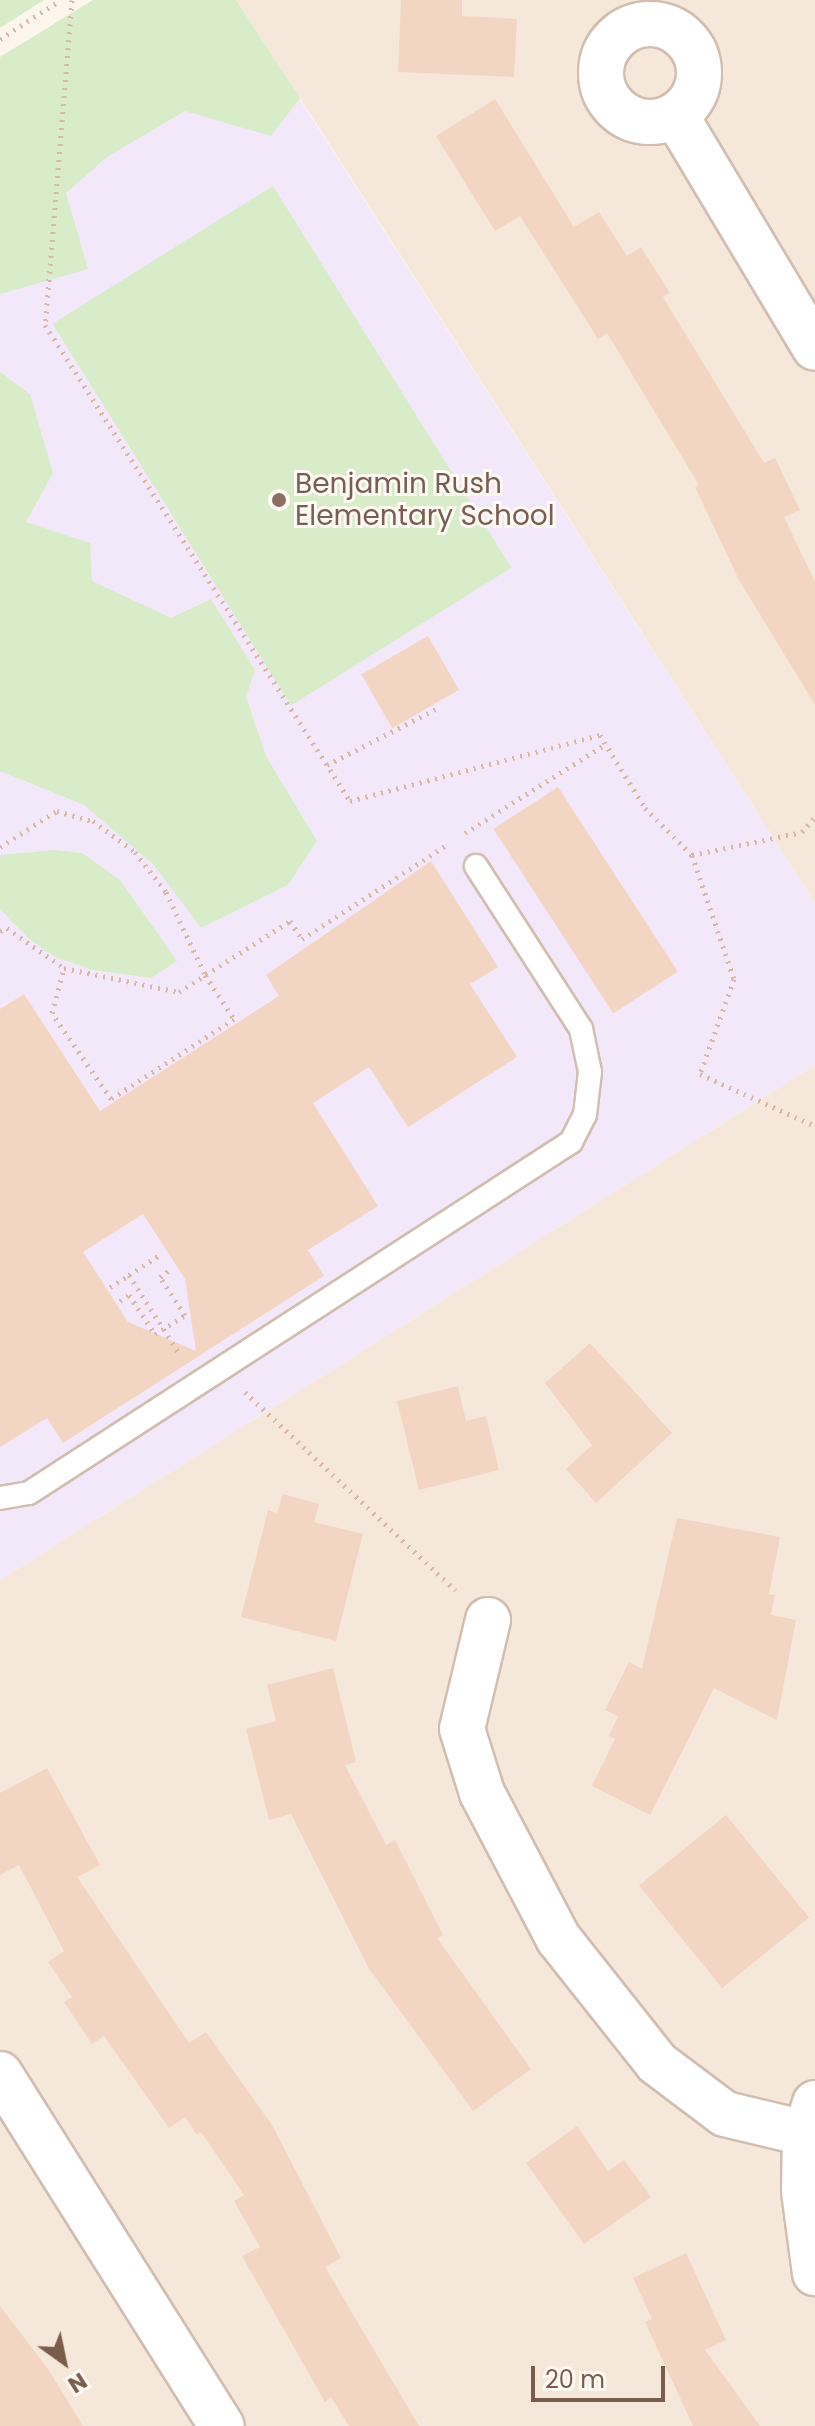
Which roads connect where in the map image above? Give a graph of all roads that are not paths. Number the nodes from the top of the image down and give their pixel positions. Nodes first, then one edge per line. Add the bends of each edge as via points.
1 (676, 116) dead end
2 (815, 348) edge
3 (476, 866) dead end
4 (0, 1498) edge
5 (488, 1620) road end
6 (0, 2074) edge
7 (810, 2118) edge
8 (815, 2273) edge
9 (222, 2426) edge

1 - 2 street
3 - 4 lane via 581,1029 590,1072 585,1115 571,1142 29,1493
5 - 7 street via 462,1729 482,1793 558,1938 657,2063 725,2114
6 - 9 street
7 - 8 street via 804,2191

